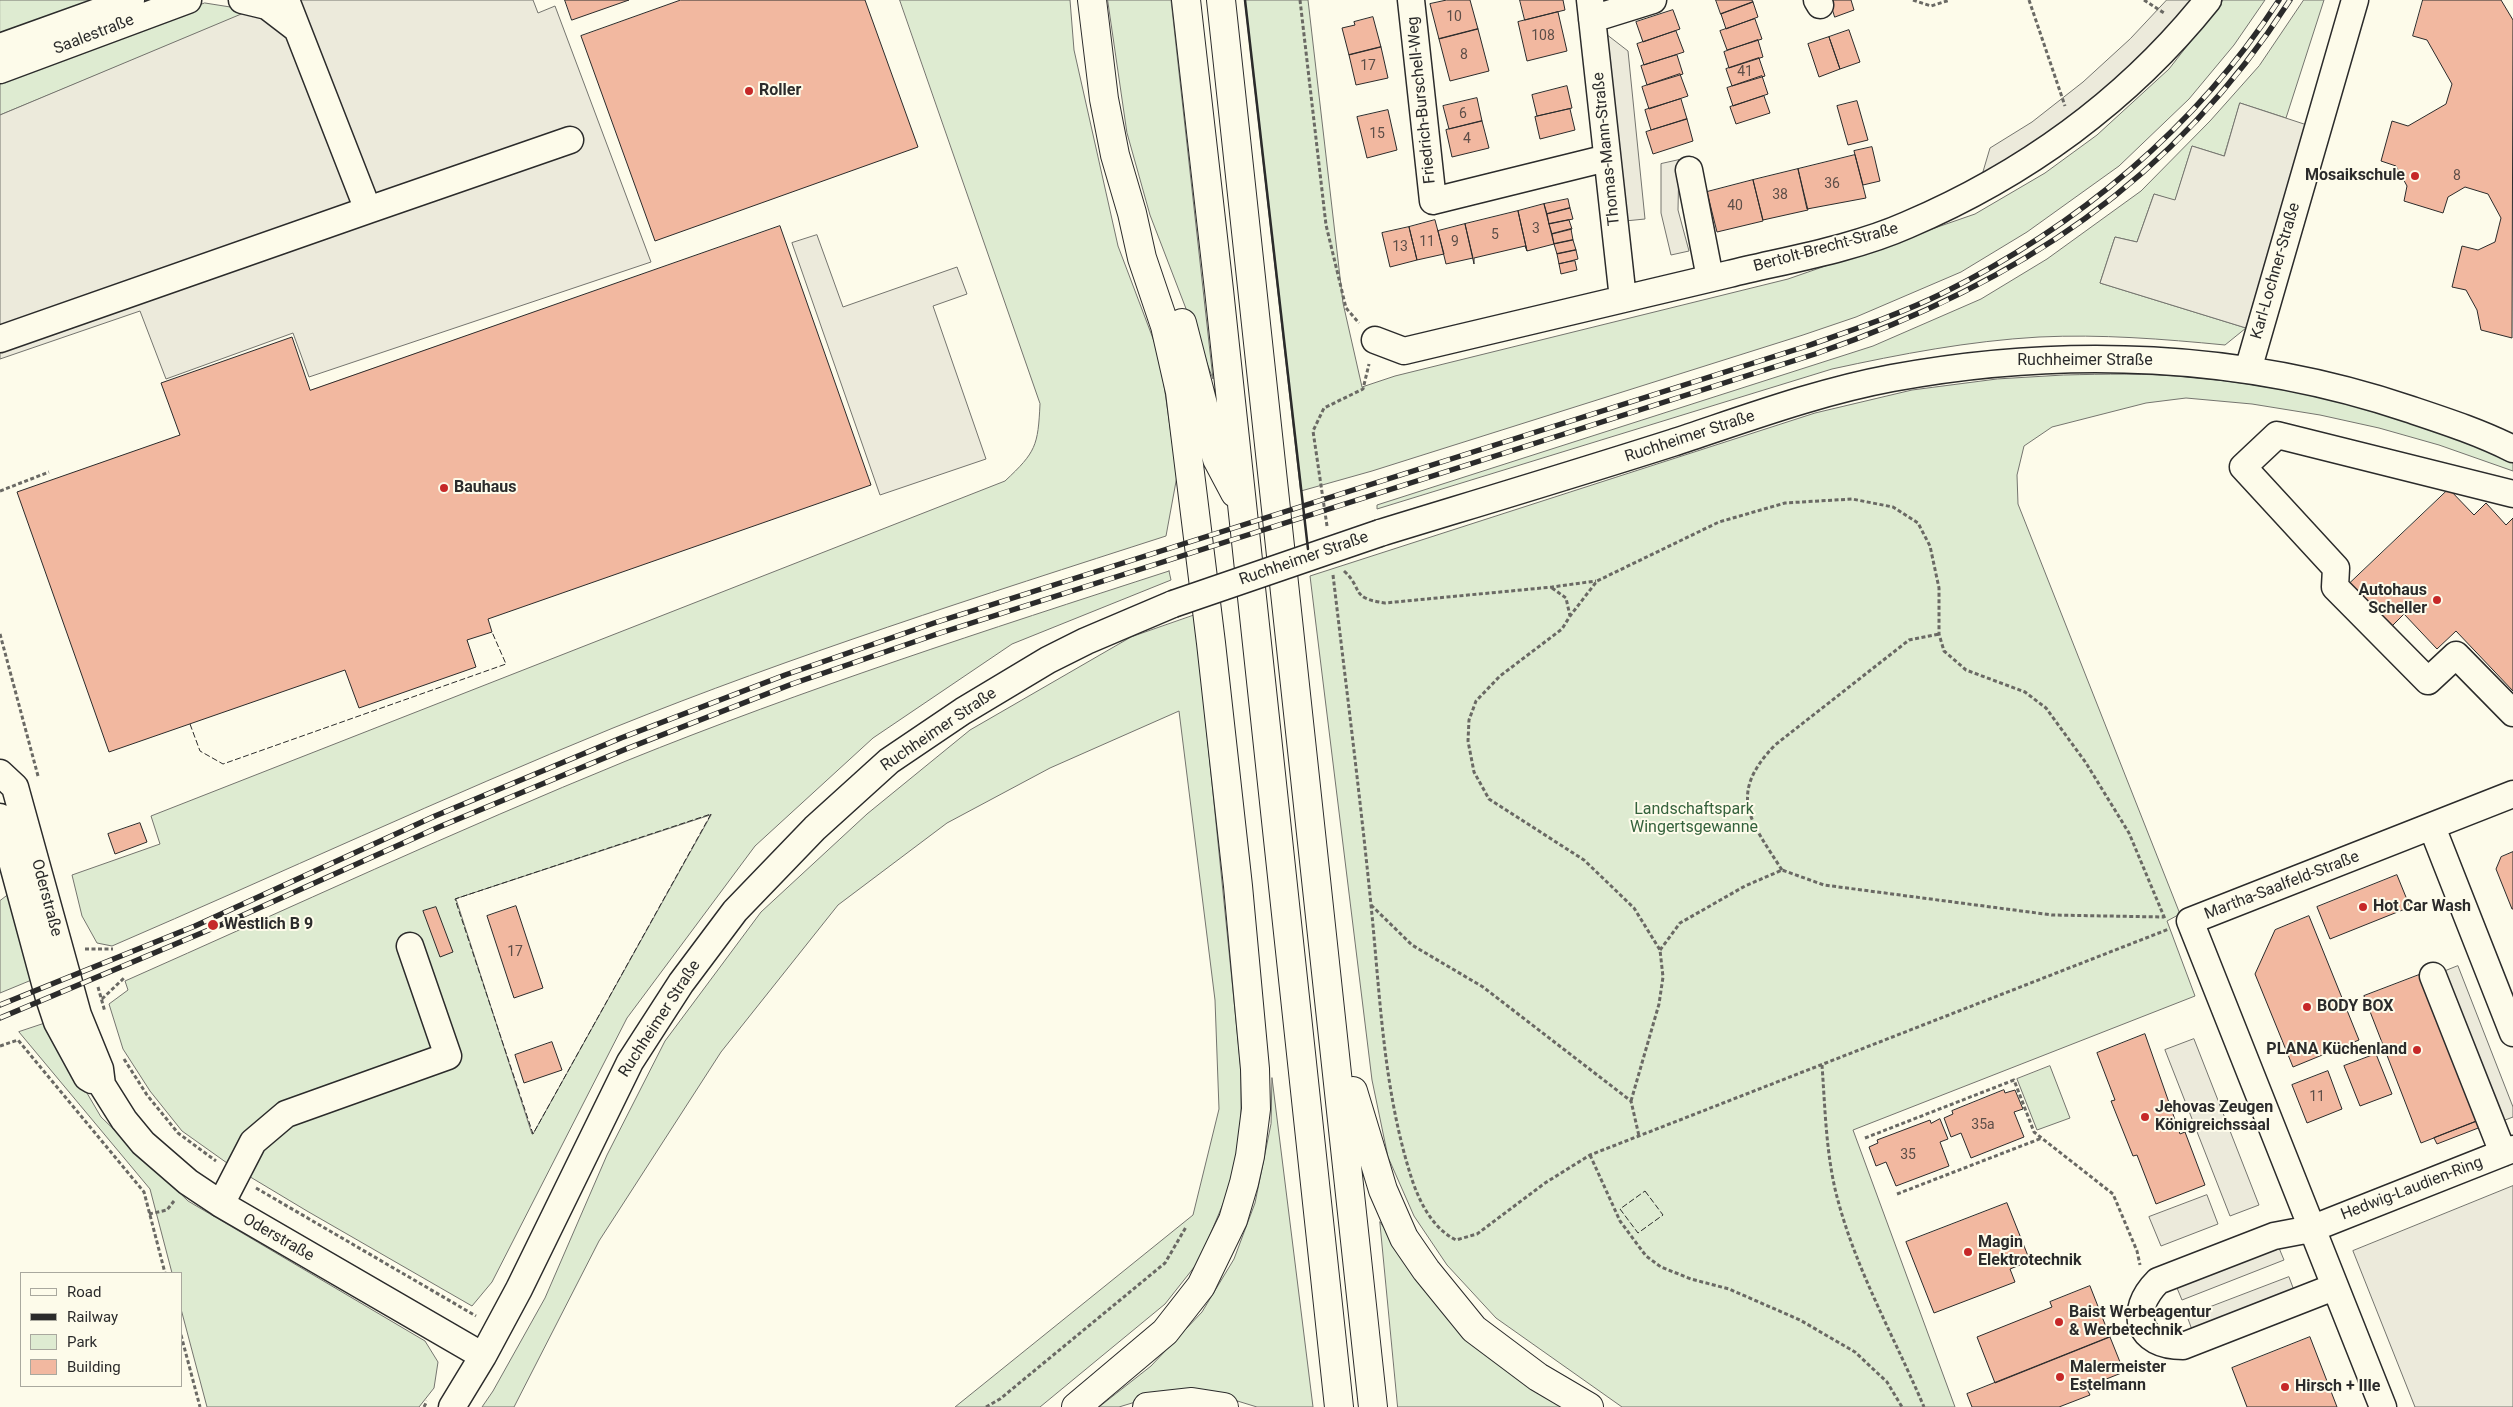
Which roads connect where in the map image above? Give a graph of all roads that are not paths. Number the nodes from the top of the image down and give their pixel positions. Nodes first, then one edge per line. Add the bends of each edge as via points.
1 (131, 0) edge
2 (188, 0) edge
3 (242, 0) edge
4 (286, 0) edge
5 (1092, 0) edge
6 (1186, 0) edge
7 (1221, 0) edge
8 (1411, 0) edge
9 (1653, 0) edge
10 (2208, 0) edge
11 (2355, 0) edge
12 (1591, 9) edge
13 (299, 31) junction
14 (0, 47) edge
15 (0, 70) edge
16 (570, 140) dead end
17 (1607, 158) junction
18 (1688, 170) dead end
19 (368, 210) junction
20 (1132, 213) junction
21 (1710, 278) junction
22 (1623, 299) junction
23 (0, 339) edge
24 (1375, 340) road end
25 (2248, 370) junction
26 (2513, 450) edge
27 (2513, 494) edge
28 (1242, 506) junction
29 (2513, 713) edge
30 (0, 773) edge
31 (2513, 794) edge
32 (0, 817) edge
33 (2441, 824) junction
34 (7, 871) edge
35 (410, 946) dead end
36 (2433, 976) dead end
37 (1332, 1012) junction
38 (2513, 1033) edge
39 (102, 1085) junction
40 (2508, 1151) edge
41 (221, 1204) junction
42 (2311, 1229) junction
43 (2334, 1287) junction
44 (483, 1356) junction
45 (452, 1407) edge
46 (1076, 1407) edge
47 (1147, 1407) edge
48 (1224, 1407) edge
49 (1339, 1407) edge
50 (1374, 1407) edge
51 (1589, 1407) edge
52 (2383, 1407) edge

1 - 14 street, Saalestraße
2 - 15 street, Saalestraße
3 - 13 street via 267,6
4 - 13 street
5 - 20 highway via 1104,99
6 - 28 highway
7 - 37 highway
8 - 17 street, Friedrich-Burschell-Weg via 1433,201
9 - 12 street
10 - 21 street, Bertolt-Brecht-Straße via 2132,82 2074,131 1996,182 1906,226 1834,249
11 - 25 street, Karl-Lochner-Straße
12 - 17 street, Thomas-Mann-Straße
13 - 19 street
16 - 19 street
17 - 22 street, Thomas-Mann-Straße
18 - 21 street
19 - 23 street
20 - 28 highway via 1150,242 1176,303 1217,459
20 - 46 highway via 1142,258 1165,326 1181,402 1238,886 1256,1108 1250,1156 1238,1202 1221,1247 1201,1286 1165,1332
21 - 22 street, Bertolt-Brecht-Straße
22 - 24 street, Bertolt-Brecht-Straße via 1404,351
25 - 26 street, Ruchheimer Straße via 2303,379 2370,396 2476,431
25 - 44 street, Ruchheimer Straße, bridge via 2128,359 2059,359 1976,364 1890,378 1804,400 1380,534 1173,604 1048,660 963,711 889,761 815,828 735,911 681,984 627,1069
27 - 29 street via 2277,435 2243,467 2336,568 2335,588 2428,681 2456,655
28 - 49 highway
30 - 39 street, Oderstraße via 15,787 78,1015 100,1069
31 - 33 street, Martha-Saalfeld-Straße
32 - 34 street, Oderstraße
33 - 38 street
33 - 42 street, Martha-Saalfeld-Straße via 2179,925
34 - 39 street, Oderstraße via 57,1022 87,1077
35 - 41 street via 448,1056 286,1114 252,1142
36 - 40 street
37 - 50 highway
37 - 51 highway via 1369,1149 1404,1238 1474,1329 1538,1377
39 - 41 street, Oderstraße via 124,1120 148,1148 188,1182
40 - 42 street, Hedwig-Laudien-Ring
41 - 44 street, Oderstraße
42 - 43 street
42 - 43 street, Hedwig-Laudien-Ring via 2274,1236 2158,1282 2145,1294 2140,1315 2147,1334 2168,1346 2183,1346
43 - 52 street
44 - 45 street, Ruchheimer Straße
47 - 48 highway via 1192,1402

